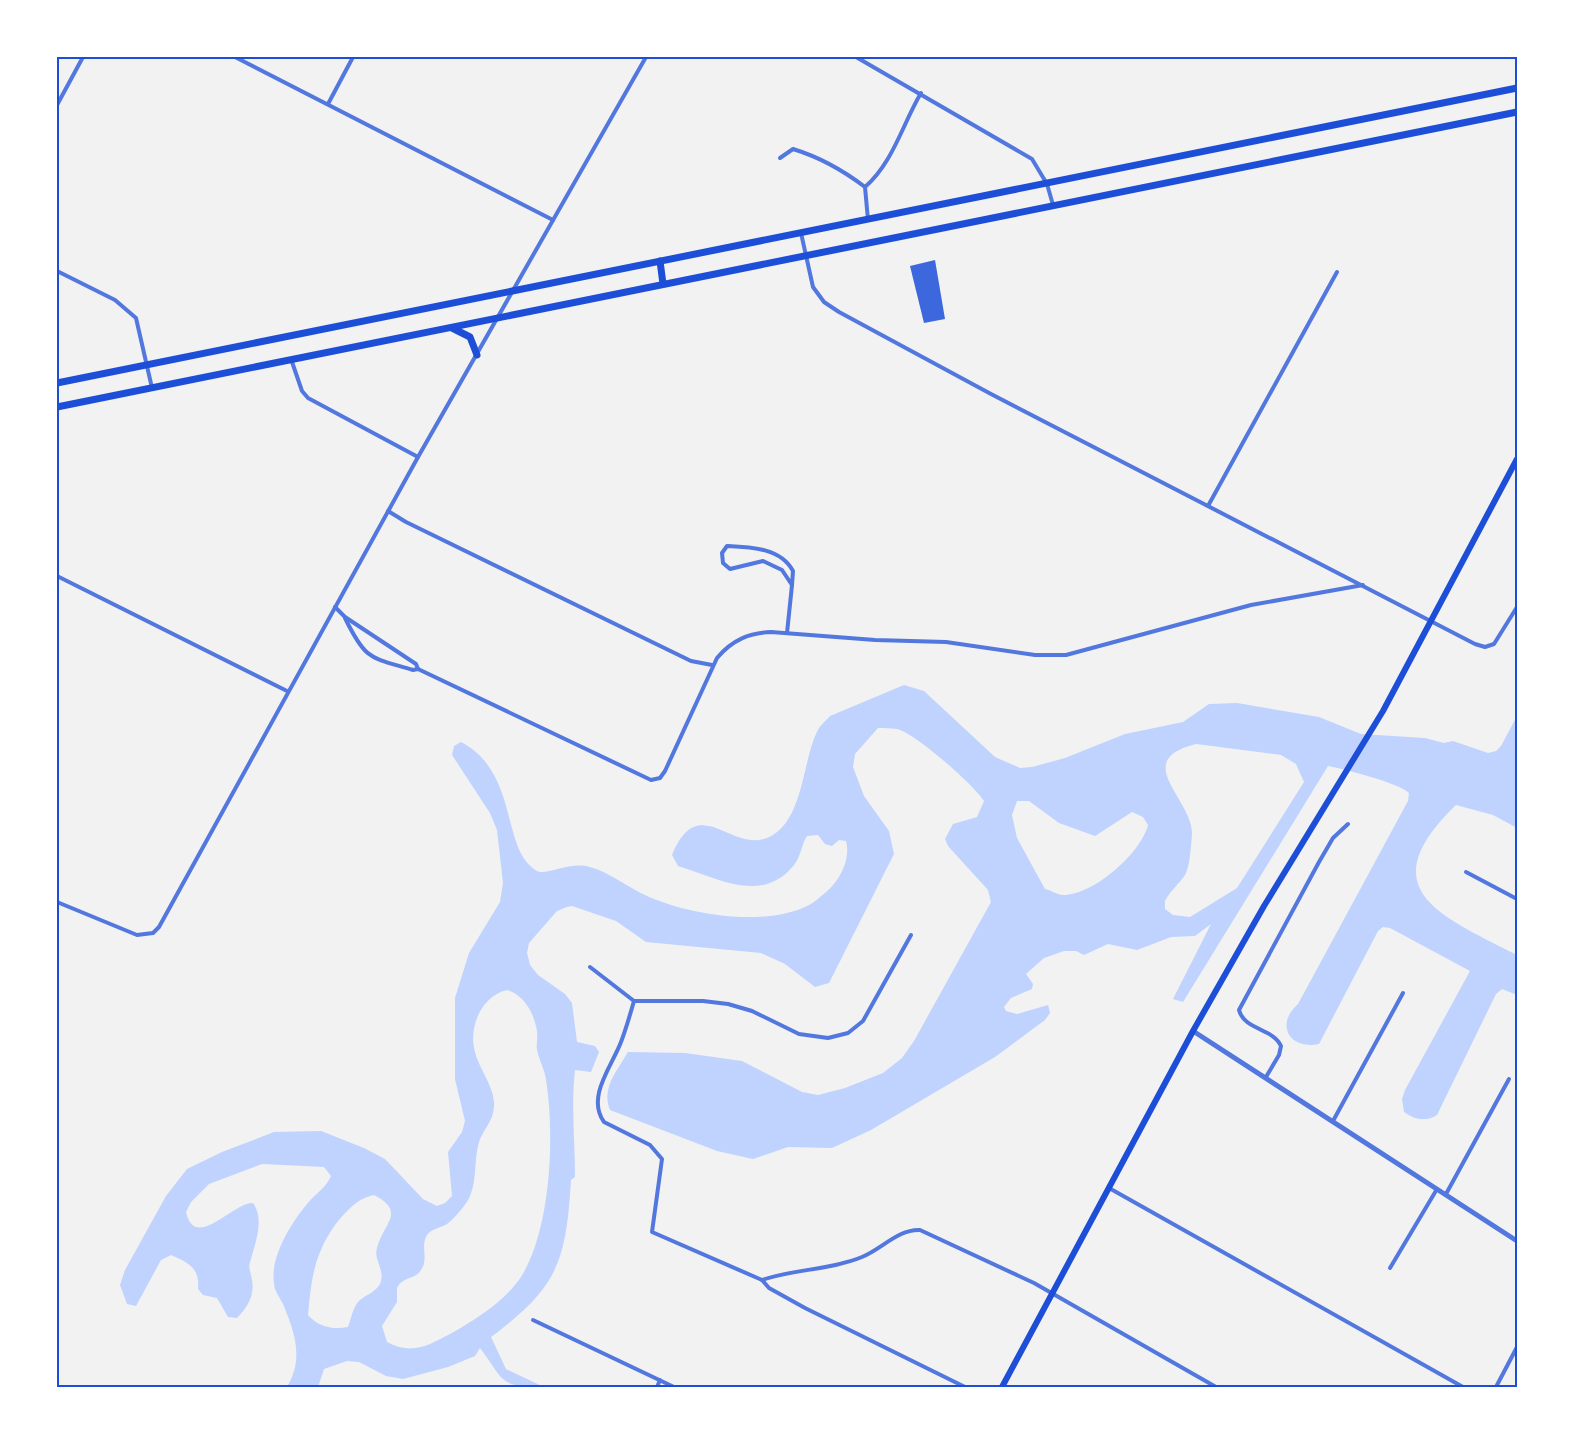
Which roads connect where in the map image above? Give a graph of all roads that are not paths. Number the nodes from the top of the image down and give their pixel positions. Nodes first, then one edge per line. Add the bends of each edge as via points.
1 (83, 57) edge
2 (235, 57) edge
3 (353, 57) edge
4 (646, 57) edge
5 (856, 57) edge
6 (1517, 88) edge
7 (921, 93) junction
8 (328, 104) junction
9 (57, 105) edge
10 (1517, 112) edge
11 (780, 158) dead end
12 (1047, 184) junction
13 (865, 187) junction
14 (1053, 206) junction
15 (552, 220) junction
16 (868, 220) junction
17 (801, 232) junction
18 (806, 256) junction
19 (660, 261) junction
20 (57, 271) edge
21 (1337, 272) dead end
22 (663, 285) junction
23 (513, 291) junction
24 (498, 318) junction
25 (450, 328) junction
26 (477, 355) junction
27 (291, 359) junction
28 (147, 365) junction
29 (57, 383) edge
30 (152, 388) junction
31 (57, 407) edge
32 (418, 457) junction
33 (1517, 459) edge
34 (1208, 506) junction
35 (388, 511) junction
36 (758, 550) junction
37 (758, 561) junction
38 (57, 576) edge
39 (792, 585) junction
40 (1363, 585) junction
41 (334, 607) junction
42 (1517, 607) edge
43 (345, 617) junction
44 (1431, 620) junction
45 (787, 633) junction
46 (712, 665) junction
47 (418, 669) junction
48 (287, 691) junction
49 (1348, 824) dead end
50 (1466, 872) dead end
51 (1517, 899) edge
52 (57, 902) edge
53 (910, 935) dead end
54 (590, 967) dead end
55 (1403, 993) dead end
56 (634, 1001) junction
57 (1193, 1032) junction
58 (1266, 1077) junction
59 (1509, 1080) dead end
60 (1333, 1121) junction
61 (1109, 1188) junction
62 (1438, 1188) junction
63 (1446, 1194) junction
64 (1517, 1241) edge
65 (1390, 1268) dead end
66 (762, 1280) junction
67 (1052, 1294) junction
68 (533, 1320) dead end
69 (1517, 1347) edge
70 (660, 1380) junction
71 (657, 1387) edge
72 (674, 1387) edge
73 (965, 1387) edge
74 (1002, 1387) edge
75 (1216, 1387) edge
76 (1463, 1387) edge
77 (1496, 1387) edge

1 - 9 street
2 - 8 street
3 - 8 street
4 - 15 street
5 - 7 street
6 - 12 main road
7 - 12 street via 1032,159
7 - 13 street via 896,143
8 - 15 street
10 - 14 main road
11 - 13 street via 793,149 803,152
12 - 14 street
12 - 16 main road
13 - 16 street
14 - 18 main road
15 - 23 street
16 - 17 main road
17 - 18 street
17 - 19 main road
18 - 22 main road
18 - 34 street via 813,287 824,302 839,312
19 - 22 main road
19 - 23 main road
20 - 28 street via 128,308 136,318
21 - 34 street
22 - 24 main road
23 - 24 street
23 - 28 main road
24 - 25 main road
24 - 26 street
25 - 26 main road via 470,337
25 - 27 main road
26 - 32 street
27 - 30 main road
27 - 32 street via 308,398
28 - 29 main road
28 - 30 street
30 - 31 main road
32 - 35 street
33 - 44 main road
34 - 40 street
35 - 41 street
35 - 46 street via 691,661
36 - 37 street
36 - 37 street via 728,546 722,553 723,562 730,569
36 - 39 street via 774,553 789,563
37 - 39 street via 782,570
38 - 48 street
39 - 45 street
40 - 44 street
40 - 45 street via 1251,605 1066,655 1017,653 946,642
41 - 43 street
41 - 48 street
42 - 44 street via 1500,637 1485,647
43 - 47 street
43 - 47 street via 357,642 375,660
44 - 57 main road via 1383,711 1264,906
45 - 46 street via 747,636 729,645
46 - 47 street via 671,760 660,778 651,780
48 - 52 street via 159,927 146,936 137,935
49 - 58 street via 1326,849 1239,1010 1242,1019 1279,1041 1281,1050
50 - 51 street
53 - 56 street via 868,1013 856,1027 838,1036 809,1037 728,1004
54 - 56 street
55 - 60 street
56 - 66 street via 601,1087 598,1109 604,1122 650,1145 662,1158 651,1232
57 - 58 street
57 - 61 main road
58 - 60 street
59 - 63 street
60 - 62 street
61 - 67 main road
61 - 76 street
62 - 63 street
62 - 65 street
63 - 64 street
66 - 67 street via 853,1260 911,1229 961,1248
66 - 73 street via 769,1288 814,1313
67 - 74 main road
67 - 75 street
68 - 70 street
69 - 77 street
70 - 71 street
70 - 72 street

